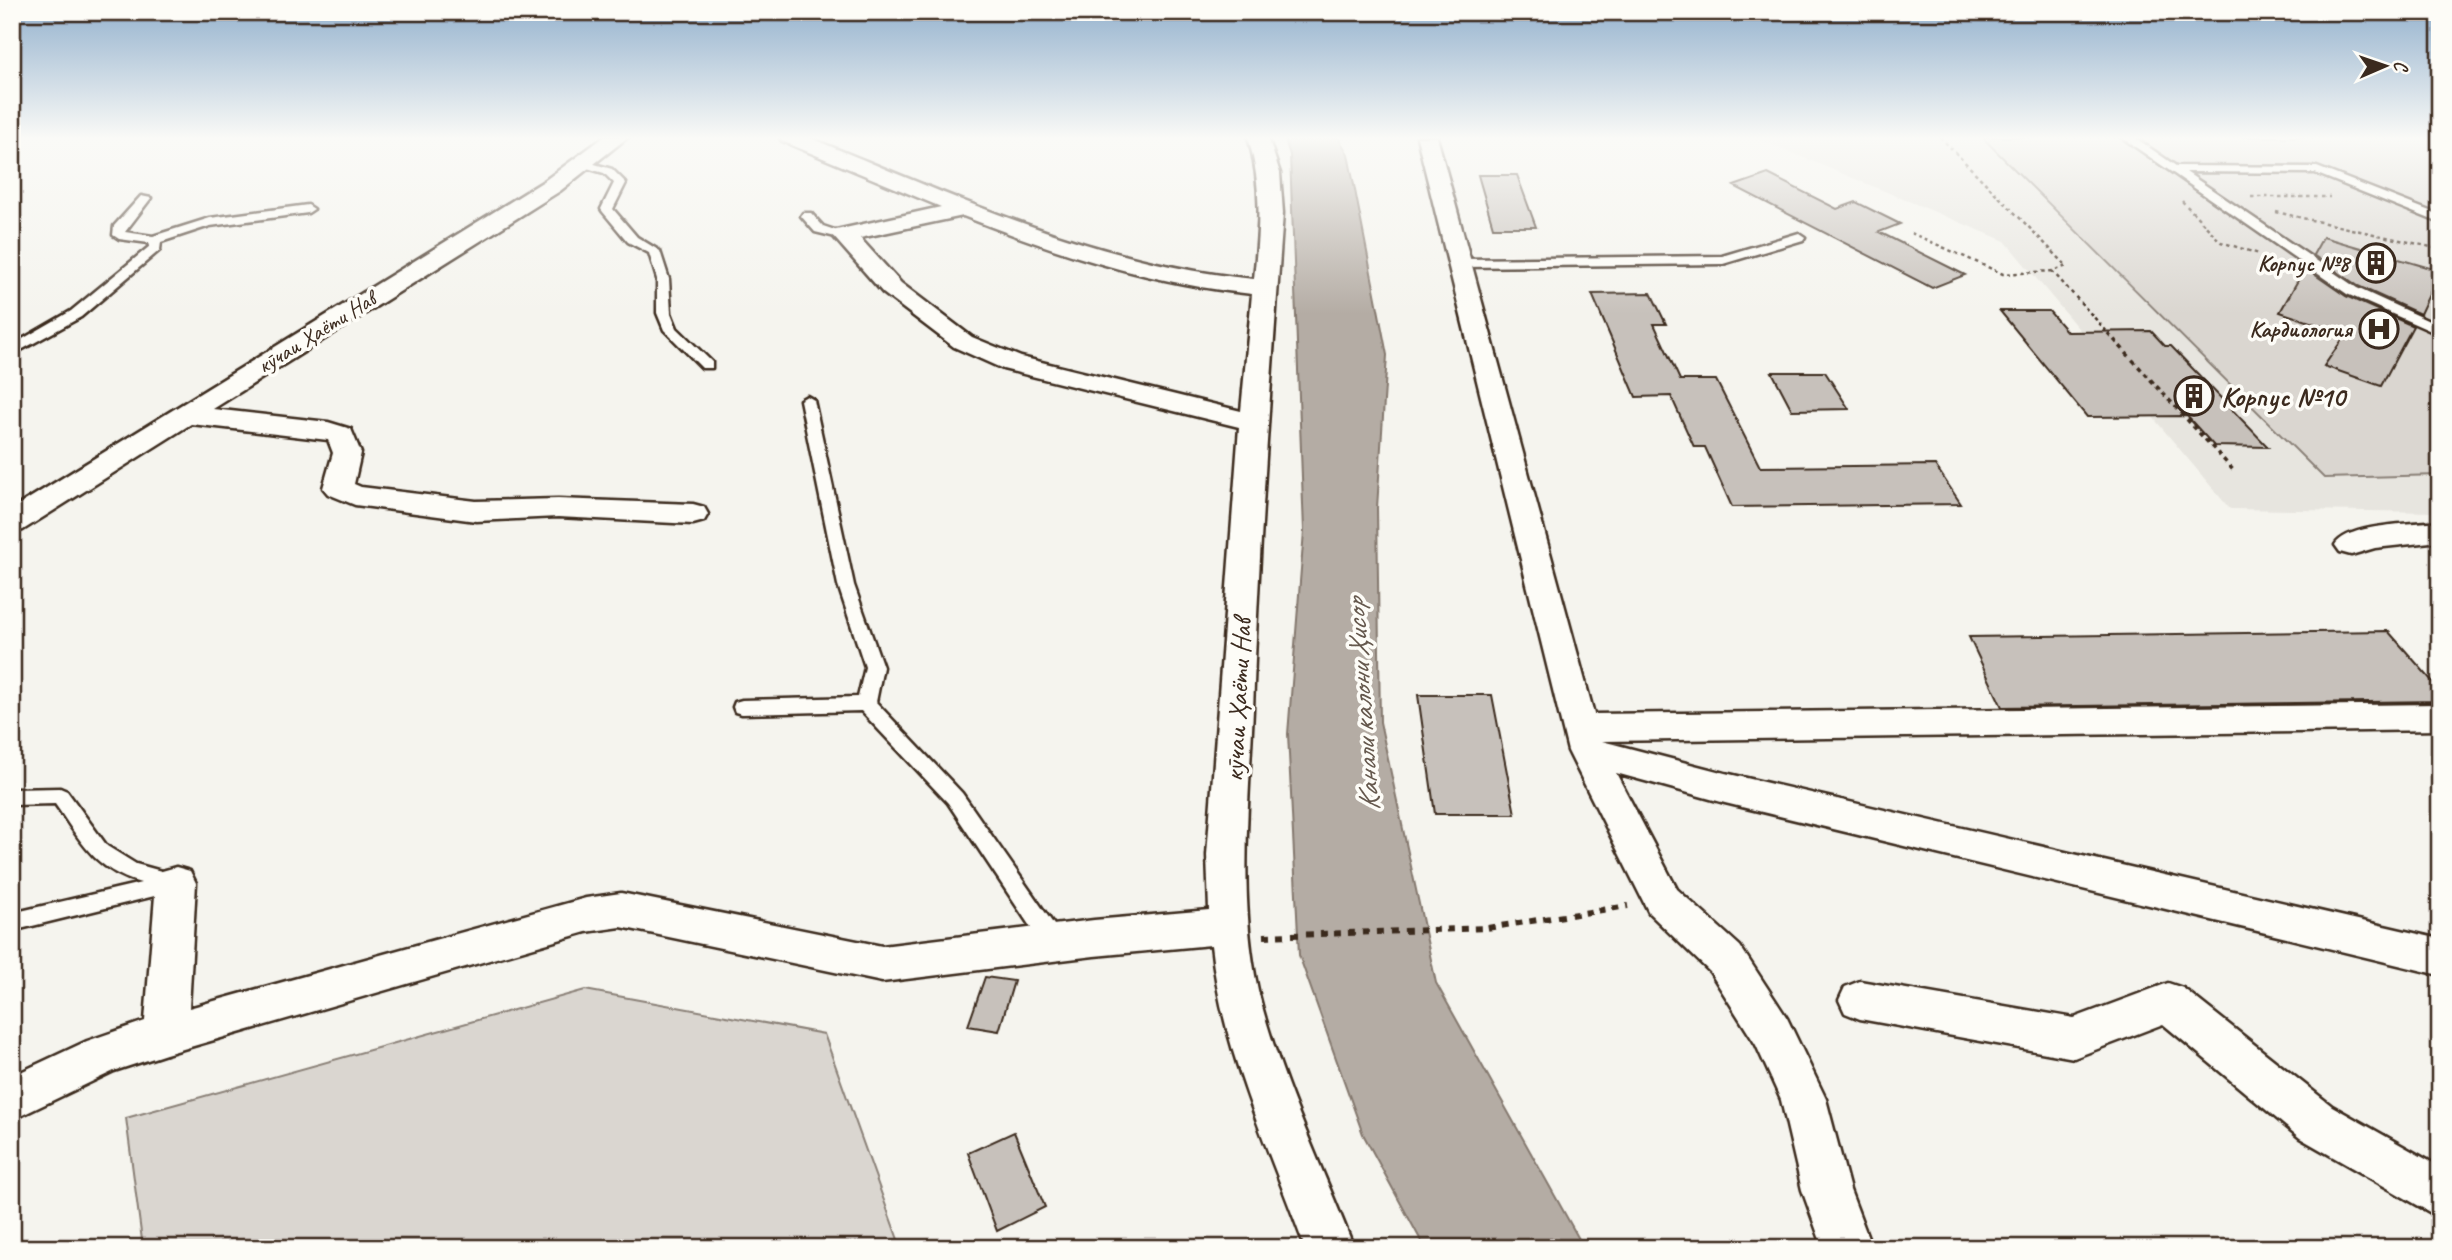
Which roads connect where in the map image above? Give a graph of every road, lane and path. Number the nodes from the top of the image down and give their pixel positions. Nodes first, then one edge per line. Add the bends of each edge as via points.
1 (534, 196) edge
2 (614, 196) edge
3 (933, 196) edge
4 (1271, 196) edge
5 (1443, 196) edge
6 (1998, 196) edge
7 (2382, 196) edge
8 (2177, 197) dead end
9 (2210, 197) junction
10 (145, 198) dead end
11 (2388, 198) junction
12 (308, 209) dead end
13 (965, 209) junction
14 (2264, 209) dead end
15 (807, 216) dead end
16 (2440, 219) edge
17 (1911, 233) dead end
18 (844, 235) junction
19 (1800, 237) dead end
20 (154, 240) junction
21 (2440, 249) edge
22 (1461, 263) junction
23 (2052, 271) junction
24 (1266, 288) junction
25 (2440, 331) edge
26 (12, 351) edge
27 (707, 365) dead end
28 (807, 400) dead end
29 (187, 415) junction
30 (1252, 422) junction
31 (2234, 471) dead end
32 (693, 514) dead end
33 (12, 523) edge
34 (2440, 531) edge
35 (2351, 545) dead end
36 (866, 704) junction
37 (742, 707) dead end
38 (2440, 717) edge
39 (1583, 739) junction
40 (12, 797) edge
41 (176, 883) junction
42 (1663, 901) junction
43 (12, 922) edge
44 (1245, 931) junction
45 (1053, 942) junction
46 (2440, 957) edge
47 (1860, 1000) dead end
48 (166, 1034) junction
49 (12, 1099) edge
50 (2440, 1194) edge
51 (1331, 1248) edge
52 (1848, 1248) edge

1 - 29 street, кӯчаи Ҳаёти Нав
2 - 27 lane via 607,209 630,241 654,251 671,330
3 - 13 street
4 - 24 street, кӯчаи Ҳаёти Нав
5 - 22 street
6 - 23 path via 2067,266
7 - 11 lane
8 - 9 path
9 - 11 path
9 - 25 lane via 2352,291
10 - 20 lane via 118,229 119,235
11 - 16 lane
12 - 20 lane via 203,222
13 - 18 street
13 - 24 street via 1169,276
14 - 21 path
15 - 18 lane via 819,229
17 - 23 path via 2003,274
18 - 30 street via 892,288 963,342 1012,363
19 - 22 lane via 1723,260
20 - 26 lane via 156,247 76,314
22 - 39 street
23 - 31 path
24 - 30 street, кӯчаи Ҳаёти Нав
28 - 36 lane via 846,585 874,667
29 - 32 street via 341,435 347,453 338,488 355,496 476,511 558,508
29 - 33 street, кӯчаи Ҳаёти Нав
30 - 44 street, кӯчаи Ҳаёти Нав via 1227,855
34 - 35 street via 2371,538
36 - 37 lane
36 - 45 lane via 955,799
38 - 39 street
39 - 42 street
39 - 46 street via 1725,788
40 - 41 lane via 60,796 100,852 130,871
41 - 43 lane
41 - 48 street
42 - 44 path via 1487,928
42 - 52 street via 1725,959 1772,1032 1802,1099 1826,1190
44 - 45 street
44 - 51 street, кӯчаи Ҳаёти Нав via 1237,989 1256,1054
45 - 48 street via 882,964 621,910 586,915
47 - 50 street via 2074,1038 2168,1003 2316,1122
48 - 49 street via 103,1055

